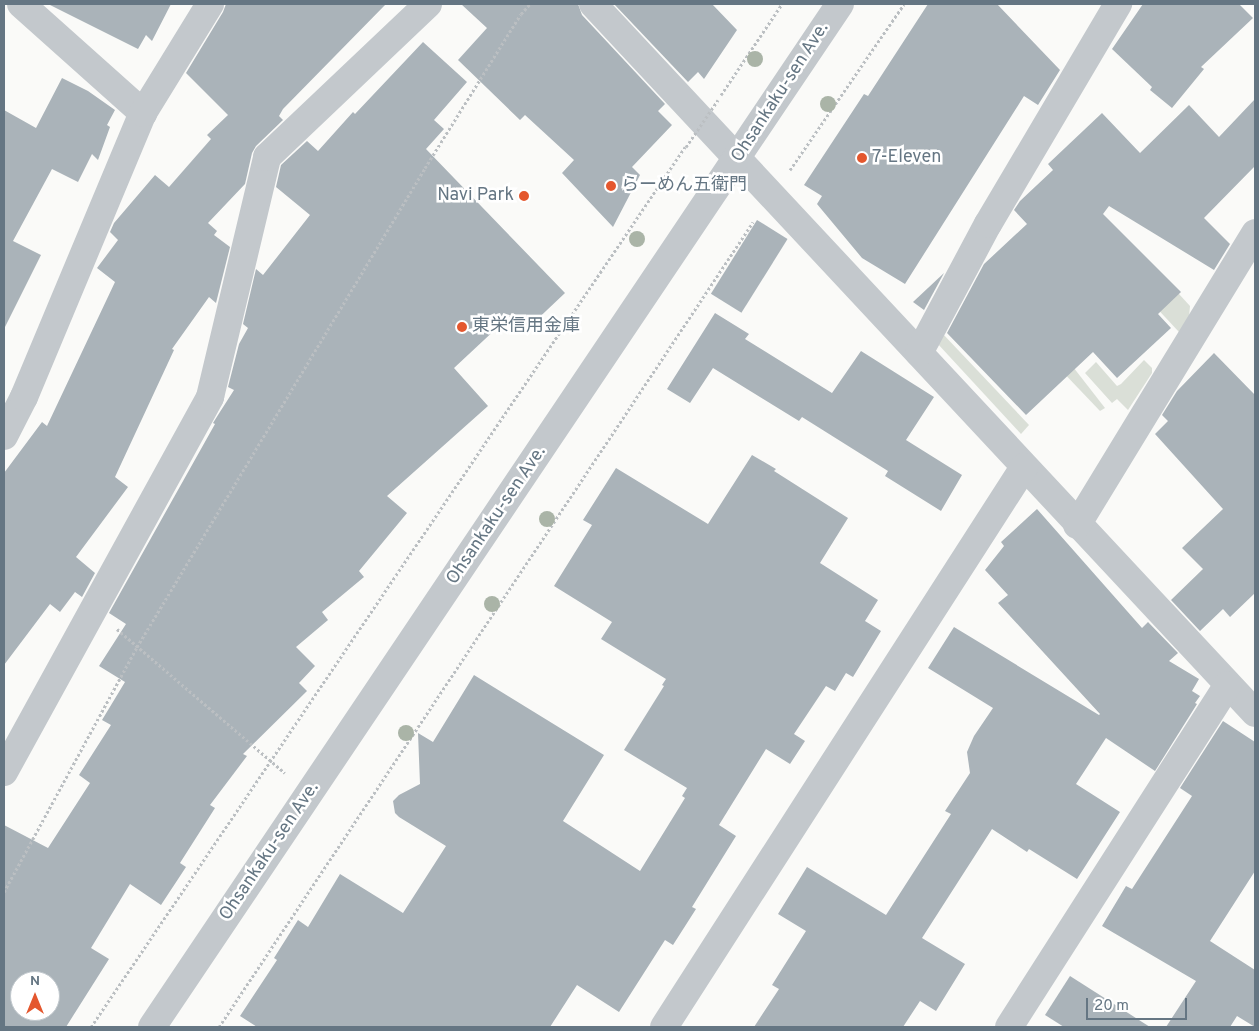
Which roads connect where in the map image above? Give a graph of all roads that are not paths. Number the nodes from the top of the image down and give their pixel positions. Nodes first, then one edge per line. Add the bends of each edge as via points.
1 (21, 4) edge
2 (210, 4) edge
3 (428, 4) edge
4 (592, 4) edge
5 (840, 4) edge
6 (1118, 4) edge
7 (143, 113) junction
8 (738, 160) junction
9 (1255, 233) edge
10 (919, 353) junction
11 (4, 436) edge
12 (1024, 467) junction
13 (1077, 525) junction
14 (1228, 684) junction
15 (1255, 714) edge
16 (4, 772) edge
17 (152, 1027) edge
18 (664, 1027) edge
19 (1009, 1027) edge

1 - 7 street
2 - 7 street
3 - 16 street via 267,157 210,397
4 - 8 street
5 - 8 street, Ohsankaku-sen Ave.
6 - 10 street via 988,224
7 - 11 street via 24,398
8 - 10 street
8 - 17 street, Ohsankaku-sen Ave.
9 - 13 street
10 - 12 street
12 - 13 street
12 - 18 street
13 - 14 street
14 - 15 street
14 - 19 street

